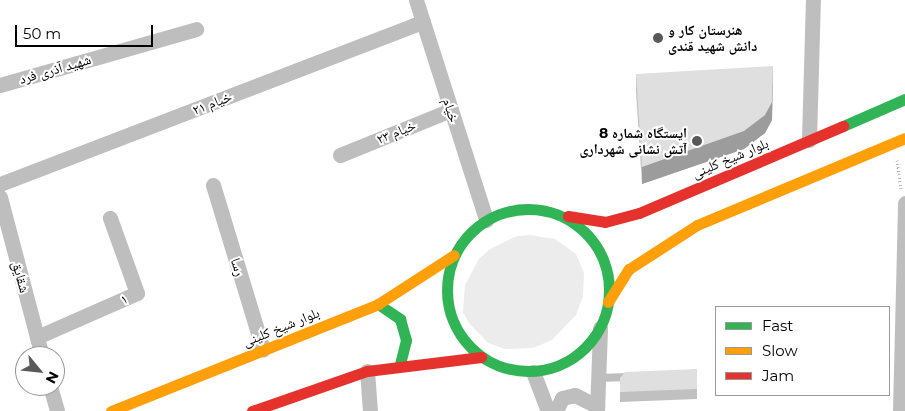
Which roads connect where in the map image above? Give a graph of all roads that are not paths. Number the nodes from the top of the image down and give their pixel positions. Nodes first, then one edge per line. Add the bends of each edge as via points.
1 (416, 0) edge
2 (813, 0) edge
3 (423, 22) junction
4 (196, 29) dead end
5 (0, 85) edge
6 (905, 99) edge
7 (451, 110) junction
8 (809, 140) junction
9 (900, 140) edge
10 (340, 155) dead end
11 (814, 167) junction
12 (0, 184) edge
13 (213, 185) dead end
14 (0, 197) edge
15 (904, 203) edge
16 (561, 215) junction
17 (110, 218) dead end
18 (486, 220) junction
19 (454, 255) junction
20 (608, 302) junction
21 (378, 304) junction
22 (600, 328) junction
23 (37, 337) junction
24 (39, 346) edge
25 (263, 350) junction
26 (898, 352) edge
27 (480, 357) junction
28 (400, 364) junction
29 (367, 371) junction
30 (533, 372) junction
31 (637, 376) edge
32 (598, 378) junction
33 (903, 392) edge
34 (53, 396) edge
35 (597, 409) edge
36 (57, 411) edge
37 (111, 411) edge
38 (252, 411) edge
39 (370, 411) edge
40 (548, 411) edge
41 (556, 411) edge
42 (900, 411) edge

1 - 3 street, خیام
2 - 8 street
3 - 7 street, خیام
3 - 12 street, خیام ۲۱
4 - 5 street, شهید آذری فرد
6 - 8 main road, بلوار شیخ کلینی
7 - 10 street, خیام ۲۳
7 - 18 street, خیام
8 - 11 main road
8 - 16 main road, بلوار شیخ کلینی via 639,213 605,222
9 - 11 main road
11 - 20 main road via 697,225 629,269
13 - 25 street, رسا
14 - 23 street, شقایق
15 - 26 street
16 - 18 main road via 536,209 510,210
16 - 20 main road via 584,230 600,251 608,276
17 - 23 street, ۱ via 138,293
18 - 19 main road via 468,235
19 - 21 main road, بلوار شیخ کلینی
19 - 27 main road via 447,278 448,308 460,336
20 - 22 main road
21 - 25 main road, بلوار شیخ کلینی
21 - 28 main road via 400,319 406,340
22 - 30 main road via 583,350 560,365
22 - 32 street
23 - 24 street, شقایق
25 - 37 main road, بلوار شیخ کلینی
26 - 33 street
27 - 28 main road
27 - 30 main road via 506,369
28 - 29 main road
29 - 38 main road
29 - 39 street
30 - 40 street
31 - 32 lane
32 - 35 street
33 - 42 street
34 - 36 street
35 - 41 street via 575,395 562,398

